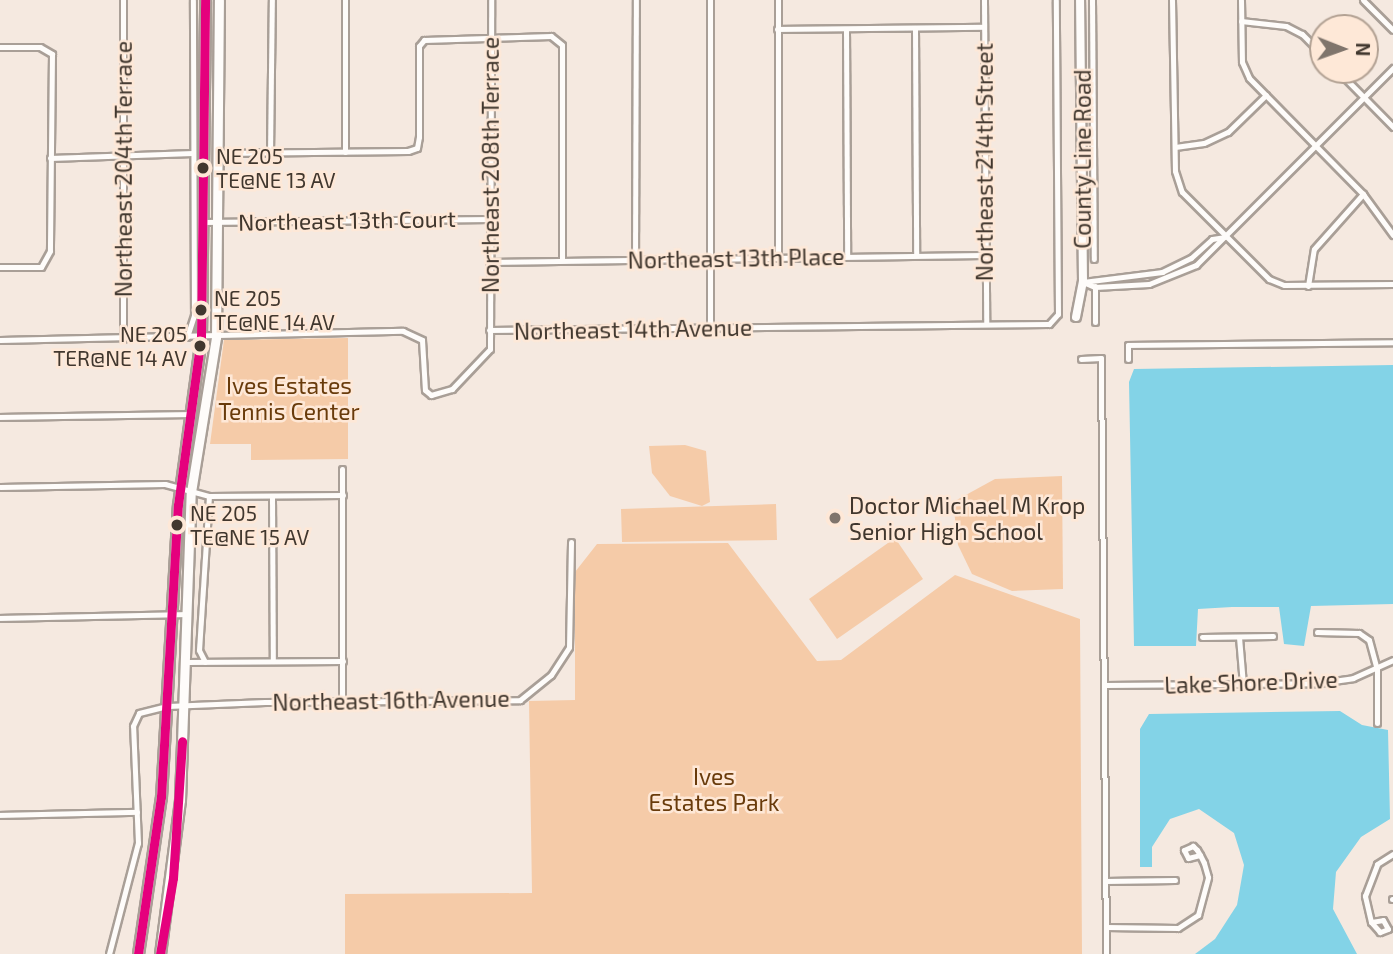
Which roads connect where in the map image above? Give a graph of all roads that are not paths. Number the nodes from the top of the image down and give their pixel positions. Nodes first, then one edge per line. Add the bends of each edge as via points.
1 (123, 0) edge
2 (194, 0) edge
3 (205, 0) edge
4 (219, 0) edge
5 (272, 0) edge
6 (345, 0) edge
7 (491, 0) edge
8 (636, 0) edge
9 (710, 0) edge
10 (778, 0) edge
11 (984, 0) edge
12 (1056, 0) edge
13 (1080, 0) edge
14 (1092, 0) edge
15 (1172, 0) edge
16 (1241, 0) edge
17 (1363, 0) edge
18 (1241, 21) junction
19 (984, 27) junction
20 (915, 28) junction
21 (777, 29) junction
22 (846, 29) junction
23 (1393, 30) edge
24 (492, 37) junction
25 (1309, 41) edge
26 (0, 47) edge
27 (1393, 68) edge
28 (1351, 84) edge
29 (1266, 95) junction
30 (1363, 96) junction
31 (1393, 127) edge
32 (1315, 144) junction
33 (1175, 147) junction
34 (345, 152) junction
35 (193, 153) junction
36 (219, 153) junction
37 (271, 153) junction
38 (123, 155) junction
39 (50, 158) junction
40 (1363, 194) junction
41 (489, 219) junction
42 (205, 222) junction
43 (219, 222) junction
44 (1393, 235) edge
45 (1224, 237) junction
46 (916, 254) junction
47 (983, 255) junction
48 (847, 256) junction
49 (778, 257) junction
50 (635, 259) junction
51 (710, 259) junction
52 (1094, 259) dead end
53 (562, 260) junction
54 (489, 262) junction
55 (0, 267) edge
56 (1095, 278) junction
57 (1083, 282) junction
58 (1393, 284) edge
59 (1308, 286) junction
60 (1095, 287) junction
61 (1076, 317) dead end
62 (1095, 322) dead end
63 (986, 324) junction
64 (710, 328) junction
65 (489, 330) junction
66 (201, 337) junction
67 (216, 337) junction
68 (187, 338) junction
69 (123, 339) junction
70 (0, 340) edge
71 (1393, 342) edge
72 (1081, 359) dead end
73 (1128, 359) dead end
74 (190, 414) junction
75 (0, 417) edge
76 (342, 469) dead end
77 (0, 487) edge
78 (180, 489) junction
79 (191, 492) junction
80 (343, 495) junction
81 (209, 496) junction
82 (272, 496) junction
83 (571, 542) dead end
84 (174, 614) junction
85 (187, 614) junction
86 (0, 618) edge
87 (1317, 632) dead end
88 (1273, 636) dead end
89 (1239, 637) junction
90 (1202, 638) dead end
91 (1393, 660) edge
92 (273, 661) junction
93 (343, 661) junction
94 (186, 662) junction
95 (205, 662) junction
96 (1377, 669) junction
97 (1105, 685) junction
98 (1243, 685) junction
99 (342, 702) junction
100 (168, 706) junction
101 (184, 706) junction
102 (1377, 723) dead end
103 (137, 812) junction
104 (0, 815) edge
105 (1393, 854) edge
106 (1200, 855) dead end
107 (1175, 880) dead end
108 (1105, 881) junction
109 (1371, 922) dead end
110 (1106, 927) junction
111 (109, 954) edge
112 (138, 954) edge
113 (160, 954) edge
114 (1106, 954) edge

1 - 38 street, Northeast 204th Terrace
2 - 35 street
3 - 42 main road
4 - 36 main road
5 - 37 street
6 - 34 street
7 - 24 street, Northeast 208th Terrace
8 - 50 street
9 - 51 street
10 - 21 street
11 - 19 street, Northeast 214th Street
12 - 63 street, Northeast 14th Avenue via 1058,314 1042,325
13 - 57 street, County Line Road
14 - 52 street
15 - 33 street
16 - 18 street
17 - 23 street
18 - 25 street via 1286,26
18 - 29 street via 1245,71
19 - 20 street
19 - 47 street, Northeast 214th Street
20 - 22 street
20 - 46 street
21 - 22 street
21 - 49 street
22 - 48 street
24 - 34 street via 434,37 419,46 416,148
24 - 41 street, Northeast 208th Terrace
24 - 53 street via 551,36 562,45
26 - 39 street via 40,47 52,54
27 - 30 street
28 - 30 street
29 - 32 street
29 - 33 street via 1228,132 1204,143
30 - 31 street
30 - 32 street
32 - 40 street
32 - 45 street
33 - 45 street via 1175,171 1182,192
34 - 37 street
35 - 38 street
35 - 68 street via 194,316
36 - 37 street
36 - 43 main road
38 - 39 street
38 - 69 street, Northeast 204th Terrace
39 - 55 street via 50,251 41,267
40 - 44 street
40 - 59 street via 1314,249
41 - 43 street, Northeast 13th Court
41 - 54 street, Northeast 208th Terrace
42 - 43 street, Northeast 13th Court
42 - 66 main road
43 - 67 main road
45 - 56 street via 1212,239 1191,258 1162,272
45 - 59 street via 1269,279
45 - 60 street via 1196,265 1165,281
46 - 47 street, Northeast 13th Place
46 - 48 street, Northeast 13th Place
47 - 63 street, Northeast 214th Street
48 - 49 street, Northeast 13th Place
49 - 51 street, Northeast 13th Place
50 - 51 street, Northeast 13th Place
50 - 53 street, Northeast 13th Place
51 - 64 street
53 - 54 street, Northeast 13th Place
54 - 65 street, Northeast 208th Terrace
56 - 57 street
56 - 60 street
57 - 60 street
57 - 61 street, County Line Road
58 - 59 street
60 - 62 street
63 - 64 street, Northeast 14th Avenue
64 - 65 street, Northeast 14th Avenue
65 - 67 street, Northeast 14th Avenue via 490,349 474,371 452,389 431,395 422,383 422,340 403,331
66 - 67 street, Northeast 14th Avenue
66 - 68 street, Northeast 14th Avenue
66 - 74 main road
67 - 79 main road
68 - 69 street, Northeast 14th Avenue
69 - 70 street, Northeast 14th Avenue
71 - 73 street via 1128,345
72 - 97 street via 1101,358
74 - 75 street
74 - 78 main road
76 - 80 street
77 - 78 street via 165,484
78 - 79 street
78 - 84 main road
79 - 81 street
79 - 85 main road
80 - 82 street
80 - 93 street
81 - 82 street
81 - 95 street via 199,650
82 - 92 street
83 - 99 street, Northeast 16th Avenue via 569,647 551,675 531,694 507,703
84 - 85 street
84 - 86 street
84 - 100 main road
85 - 94 main road
87 - 96 street via 1360,633 1372,647
88 - 89 street
89 - 90 street
89 - 98 street
91 - 96 street, Lake Shore Drive
92 - 93 street
92 - 95 street
93 - 99 street
94 - 95 street
94 - 101 main road
96 - 98 street, Lake Shore Drive via 1319,683
96 - 102 street
97 - 98 street, Lake Shore Drive
97 - 108 street
99 - 101 street, Northeast 16th Avenue
100 - 101 street, Northeast 16th Avenue
100 - 103 street via 144,711 133,726
100 - 112 main road via 155,855
101 - 113 main road via 180,800
103 - 104 street
103 - 111 street via 134,869
105 - 109 street via 1377,864 1368,880 1365,896
106 - 110 street via 1208,877 1198,915 1178,928
107 - 108 street
108 - 110 street
110 - 114 street

